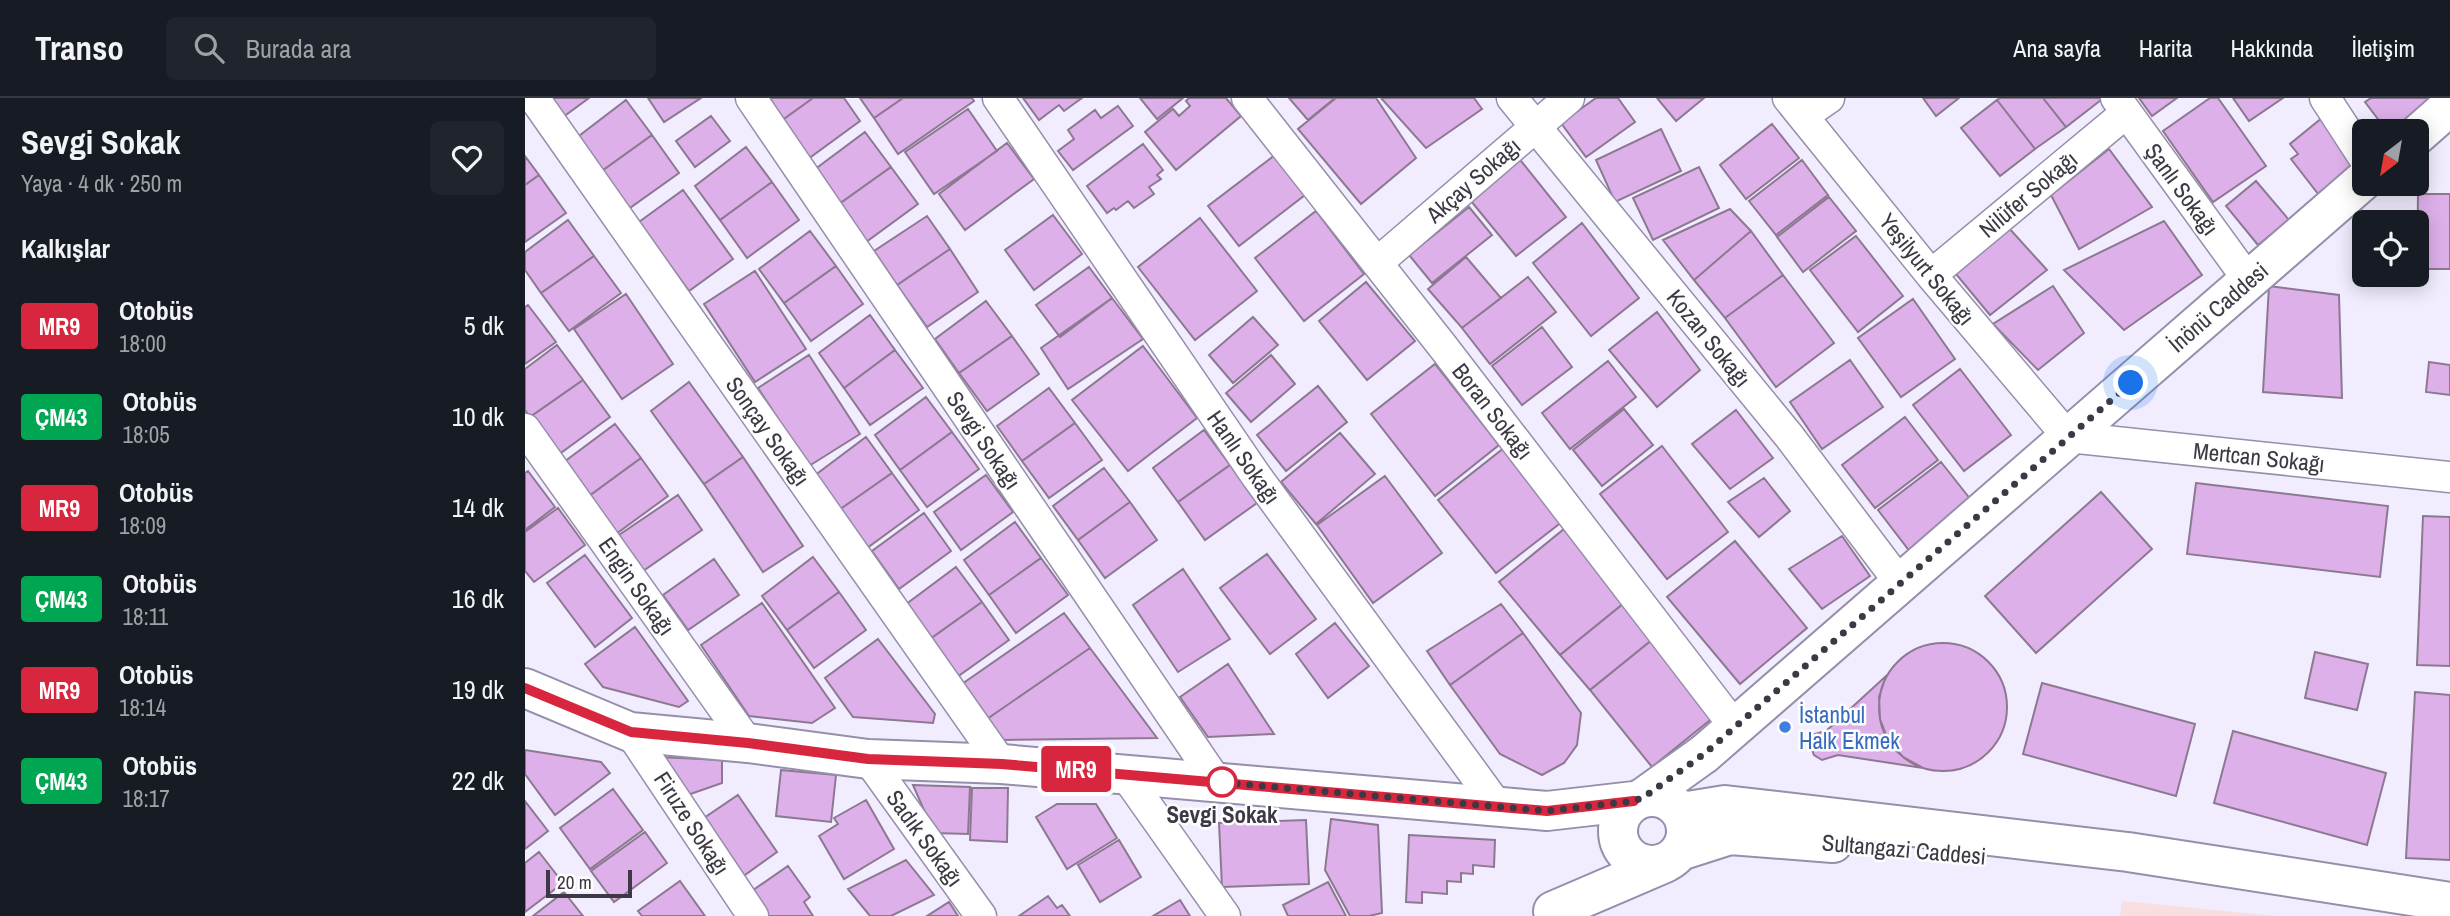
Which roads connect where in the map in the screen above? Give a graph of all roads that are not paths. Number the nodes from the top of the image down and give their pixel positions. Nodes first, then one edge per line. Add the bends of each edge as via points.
1 (534, 98) edge
2 (751, 98) edge
3 (998, 98) edge
4 (1247, 98) edge
5 (1512, 98) edge
6 (1569, 98) edge
7 (1829, 98) edge
8 (2325, 98) edge
9 (2121, 106) edge
10 (2450, 106) edge
11 (1795, 107) edge
12 (2429, 124) edge
13 (1535, 127) junction
14 (2352, 140) edge
15 (2352, 191) edge
16 (1377, 263) junction
17 (1931, 275) junction
18 (2249, 281) junction
19 (525, 429) edge
20 (2068, 437) junction
21 (2450, 477) edge
22 (1900, 583) junction
23 (525, 688) edge
24 (1735, 727) junction
25 (631, 732) junction
26 (748, 743) junction
27 (868, 759) junction
28 (1002, 764) junction
29 (1124, 773) junction
30 (1217, 782) junction
31 (1659, 804) junction
32 (1499, 808) junction
33 (1547, 811) junction
34 (1620, 841) junction
35 (2128, 852) junction
36 (1673, 857) junction
37 (2450, 902) edge
38 (1548, 913) edge
39 (753, 916) edge
40 (981, 916) edge
41 (1224, 916) edge

1 - 28 street, Sonçay Sokağı
2 - 30 street, Sevgi Sokağı
3 - 32 street, Hanlı Sokağı via 1257,477
4 - 16 street, Boran Sokağı
5 - 13 street, Kozan Sokağı
6 - 13 street, Akçay Sokağı
7 - 11 street
8 - 14 street
9 - 17 street, Nilüfer Sokağı
9 - 18 street, Şanlı Sokağı
10 - 12 main road
11 - 17 street, Yeşilyurt Sokağı
13 - 16 street, Akçay Sokağı
13 - 22 street, Kozan Sokağı via 1789,436
15 - 18 main road, İnönü Caddesi
16 - 24 street, Boran Sokağı
17 - 20 street, Yeşilyurt Sokağı
18 - 20 main road, İnönü Caddesi
19 - 26 street, Engin Sokağı
20 - 21 street, Mertcan Sokağı
20 - 22 main road, İnönü Caddesi
22 - 24 main road, İnönü Caddesi
23 - 25 main road, Sultangazi Caddesi
24 - 31 main road, İnönü Caddesi
25 - 26 main road, Sultangazi Caddesi
25 - 39 street, Firuze Sokağı
26 - 27 main road, Sultangazi Caddesi
27 - 28 main road, Sultangazi Caddesi
27 - 40 street, Sadık Sokağı
28 - 29 main road, Sultangazi Caddesi
29 - 30 main road, Sultangazi Caddesi
29 - 41 street
30 - 32 main road, Sultangazi Caddesi
31 - 33 main road, Sultangazi Caddesi
31 - 34 main road via 1621,816
31 - 35 main road, Sultangazi Caddesi via 1725,805
31 - 36 main road via 1687,832
32 - 33 main road, Sultangazi Caddesi
33 - 34 main road, Sultangazi Caddesi
34 - 36 main road, Sultangazi Caddesi via 1635,861 1645,864
34 - 38 main road
35 - 36 main road, Sultangazi Caddesi via 2101,865 1730,835
35 - 37 main road, Sultangazi Caddesi
36 - 38 main road

